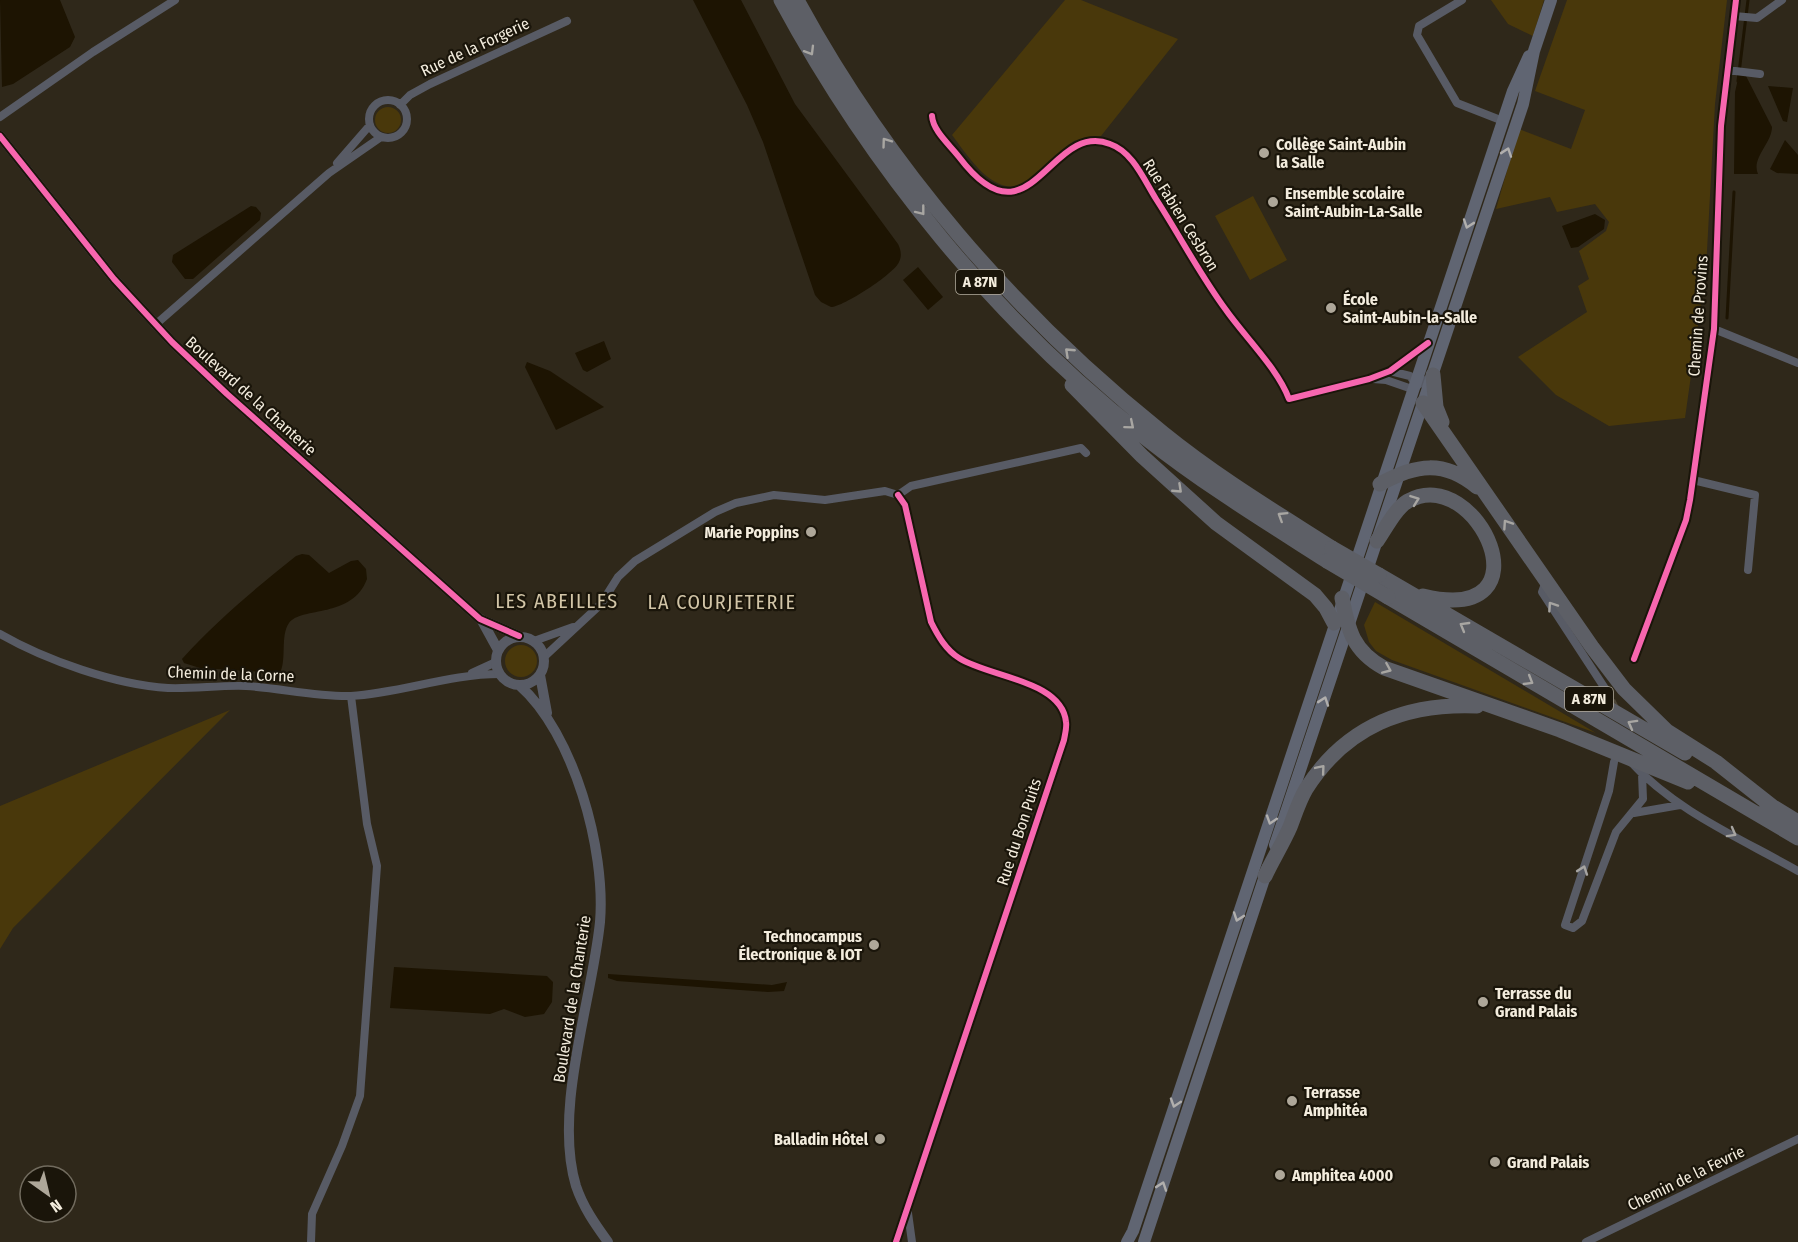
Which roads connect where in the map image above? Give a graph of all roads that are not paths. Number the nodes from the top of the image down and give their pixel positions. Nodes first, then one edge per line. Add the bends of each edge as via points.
1 (175, 0) edge
2 (781, 0) edge
3 (796, 0) edge
4 (1462, 0) edge
5 (1551, 0) edge
6 (1736, 0) edge
7 (1782, 0) edge
8 (1739, 16) junction
9 (567, 21) dead end
10 (1537, 40) junction
11 (1731, 70) junction
12 (1755, 74) dead end
13 (400, 105) junction
14 (932, 116) dead end
15 (0, 117) edge
16 (1503, 121) junction
17 (370, 125) junction
18 (0, 136) edge
19 (381, 137) junction
20 (329, 173) junction
21 (155, 325) junction
22 (1714, 329) junction
23 (1428, 343) junction
24 (1051, 356) junction
25 (1798, 363) edge
26 (1390, 371) junction
27 (1433, 375) junction
28 (1369, 379) junction
29 (1415, 386) junction
30 (1423, 403) junction
31 (1456, 449) junction
32 (1086, 453) dead end
33 (1400, 473) junction
34 (1693, 480) junction
35 (1380, 484) junction
36 (1487, 494) junction
37 (898, 495) junction
38 (1377, 541) junction
39 (1330, 554) junction
40 (1748, 570) dead end
41 (1546, 581) junction
42 (1396, 591) junction
43 (1342, 598) junction
44 (480, 619) junction
45 (1334, 622) junction
46 (577, 626) junction
47 (1349, 628) junction
48 (0, 634) edge
49 (519, 636) junction
50 (534, 641) junction
51 (497, 656) junction
52 (545, 656) junction
53 (1634, 660) dead end
54 (469, 674) junction
55 (500, 674) junction
56 (540, 675) junction
57 (519, 685) junction
58 (1606, 690) tunnel mouth
59 (351, 696) junction
60 (1494, 707) junction
61 (550, 725) junction
62 (1620, 759) junction
63 (1642, 774) junction
64 (1722, 793) junction
65 (1681, 805) junction
66 (1773, 807) junction
67 (1633, 813) junction
68 (1798, 822) edge
69 (1798, 838) edge
70 (1798, 871) edge
71 (1265, 876) junction
72 (1798, 1139) edge
73 (908, 1211) junction
74 (311, 1242) edge
75 (608, 1242) edge
76 (896, 1242) edge
77 (912, 1242) edge
78 (1127, 1242) edge
79 (1144, 1242) edge
80 (1586, 1242) edge

1 - 15 street
2 -> 24 highway, A 87N via 834,92 878,156 983,286
39 -> 3 highway, A 87N via 1164,434 1064,347 989,270 890,148 845,84
4 - 16 street via 1419,26 1417,35 1457,103
5 - 10 main road
6 - 8 street, Chemin de Provins
7 - 8 street via 1757,18
8 - 11 street, Chemin de Provins
9 - 13 street, Rue de la Forgerie via 430,84
10 - 16 main road via 1516,81
27 -> 10 main road via 1526,95
11 - 12 street
11 - 22 street, Chemin de Provins via 1718,178
13 - 17 street via 387,100 378,103 369,117
13 - 19 street via 406,114 405,126 395,136
14 - 28 street, Rue Fabien Cesbron via 935,128 975,178 988,187 1004,190 1031,184 1082,143 1098,141 1120,148 1215,296 1289,399
16 -> 23 main road
17 - 19 street
17 - 20 street
18 - 21 street, Boulevard de la Chanterie
19 - 20 street
20 - 21 street
21 - 44 street, Boulevard de la Chanterie
22 - 25 street
22 - 34 street, Chemin de Provins
23 - 26 street
23 - 29 main road
24 -> 39 highway, A 87N via 1146,439 1242,507
24 -> 45 highway via 1077,392 1172,484 1216,523 1315,595
26 - 28 street
26 - 29 street via 1403,373
27 - 29 street
27 - 30 main road
27 - 31 highway via 1438,415
28 - 29 street
29 - 30 street
29 - 35 main road
30 - 31 highway
30 - 33 main road
31 - 36 highway
32 - 37 street via 1081,448 1042,455 911,486
33 - 35 highway
33 - 36 highway via 1420,468 1448,470 1467,478
33 - 38 main road
34 - 40 street via 1755,495
34 - 53 street, Chemin de Provins via 1686,520
35 - 43 main road
41 -> 36 highway
37 - 46 street via 885,491 825,500 774,495 736,503 635,561 618,577 601,604
37 - 73 street, Rue du Bon Puits via 905,505 924,595 938,636 958,658 1050,695 1066,721 1064,740
38 -> 42 highway via 1401,507 1434,495 1470,514 1494,555 1495,566 1486,589 1476,597 1453,602
38 - 47 main road
39 - 42 highway, A 87N, bridge
58 -> 41 street via 1542,592
41 - 66 highway via 1610,672 1647,712 1667,731 1716,762
42 -> 64 highway, A 87N
66 -> 42 highway, A 87N
43 - 45 main road
43 - 47 highway
44 - 49 street, Boulevard de la Chanterie
44 - 51 street, Boulevard de la Chanterie
45 -> 78 main road
46 - 50 street
46 - 52 street
47 -> 60 highway via 1356,646 1384,668
71 -> 47 main road
48 - 59 street, Chemin de la Corne via 53,660 167,688 244,686
49 - 50 street
49 - 51 street via 503,643
50 - 52 street
51 - 54 street, Chemin de la Corne
51 - 55 street
52 - 56 street
54 - 55 street, Chemin de la Corne
54 - 59 street, Chemin de la Corne
55 - 57 street
56 - 57 street via 527,685
56 - 61 street, Boulevard de la Chanterie
57 - 61 street, Boulevard de la Chanterie
59 - 74 street via 367,824 377,866 363,1061 360,1096 312,1214
60 - 62 highway
71 -> 60 highway via 1315,776 1359,734 1393,716 1436,705
61 - 75 street, Boulevard de la Chanterie via 586,804 600,864 598,941 567,1131 576,1186 585,1208
62 - 63 street
62 - 64 highway
67 -> 62 street via 1616,832 1582,921 1573,928 1565,926
63 - 65 street
63 - 67 street via 1644,795
64 - 69 highway, A 87N
65 - 67 street
65 -> 70 street
66 - 68 highway, A 87N
79 -> 71 main road
72 - 80 street, Chemin de la Fevrie
73 - 76 street, Rue du Bon Puits
73 - 77 street

